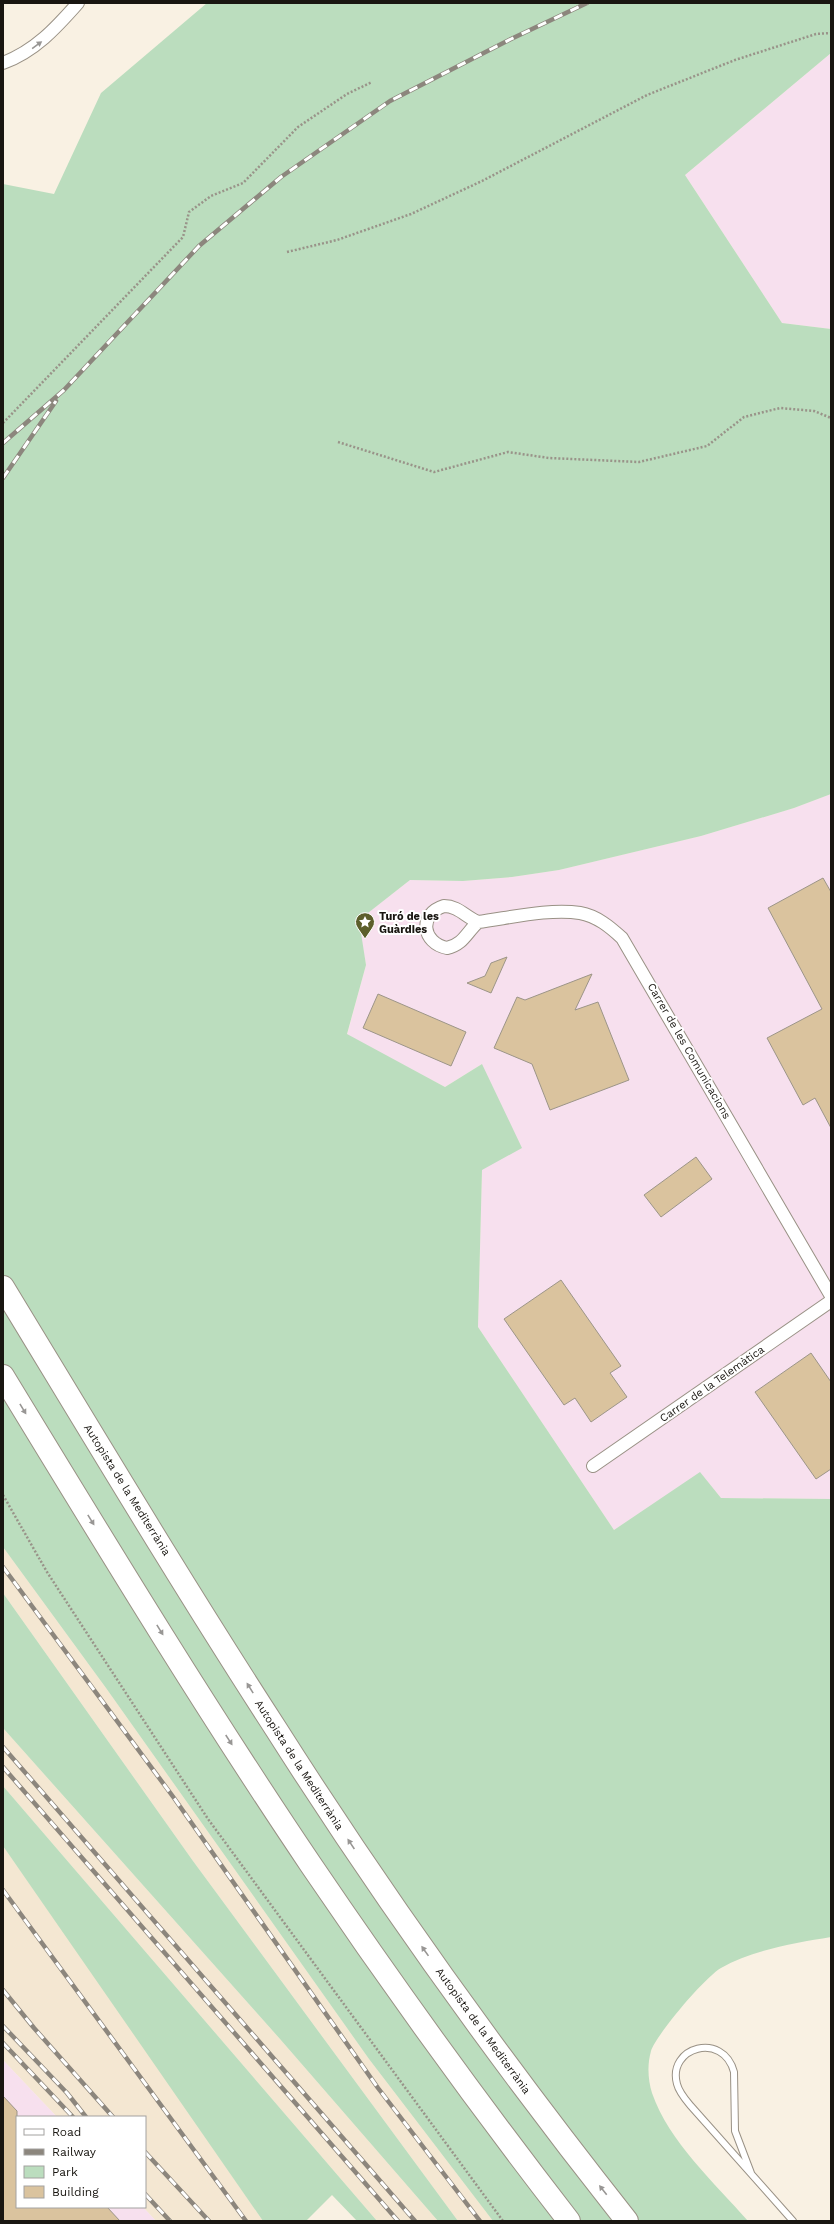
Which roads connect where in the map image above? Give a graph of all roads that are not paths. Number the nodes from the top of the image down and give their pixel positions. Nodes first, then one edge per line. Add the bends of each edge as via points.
1 (78, 3) edge
2 (3, 63) edge
3 (478, 922) dead end
4 (3, 1287) edge
5 (831, 1296) edge
6 (831, 1301) edge
7 (3, 1376) edge
8 (593, 1466) dead end
9 (751, 2173) junction
10 (568, 2221) edge
11 (627, 2221) edge
12 (793, 2221) edge

2 -> 1 street via 34,48 47,38
3 - 5 street, Carrer de les Comunicacions via 564,912 581,913 610,926 622,938
11 -> 4 highway, Autopista de la Mediterrània via 582,2165 460,2000 344,1833 211,1628
6 - 8 street, Carrer de la Telemàtica
7 -> 10 highway via 169,1645 310,1864 441,2052
9 - 9 lane via 735,2131 732,2064 718,2050 705,2047 691,2051 683,2057 677,2070 677,2084 681,2093
9 - 12 lane

